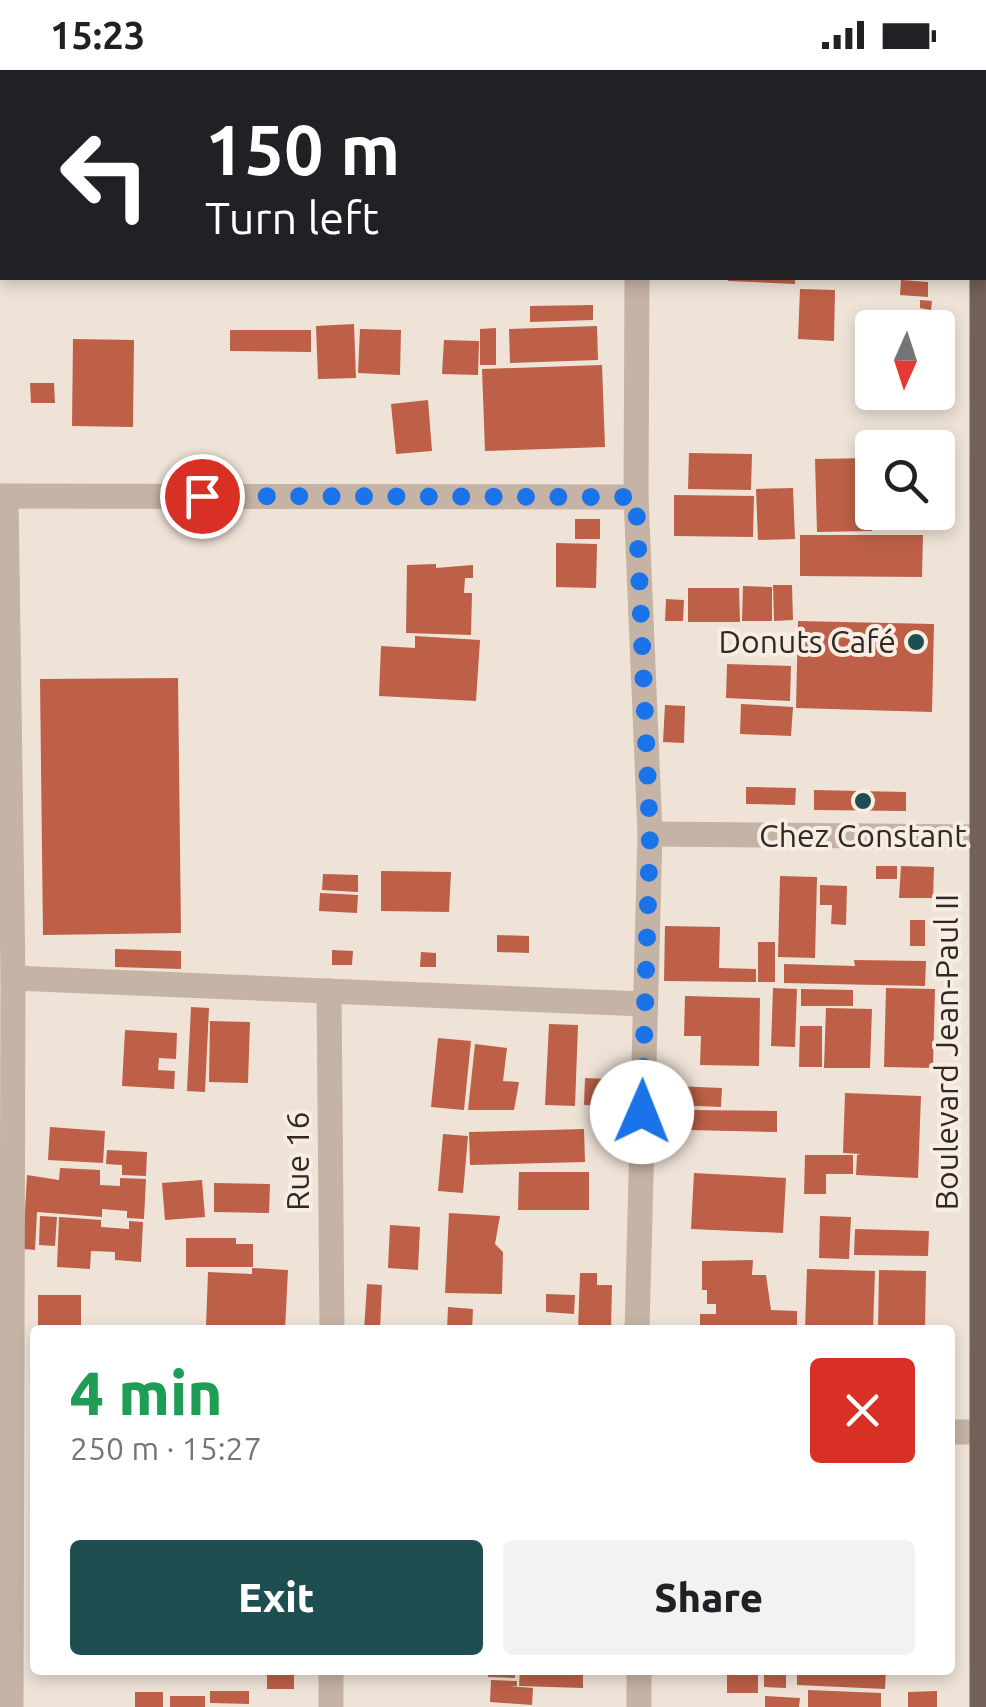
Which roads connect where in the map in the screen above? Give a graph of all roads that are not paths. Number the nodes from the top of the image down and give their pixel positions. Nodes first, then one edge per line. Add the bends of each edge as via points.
1 (637, 280) edge
2 (982, 280) edge
3 (3, 496) edge
4 (636, 497) junction
5 (650, 834) junction
6 (979, 838) junction
7 (13, 978) junction
8 (329, 991) junction
9 (644, 1004) junction
10 (332, 1325) edge
11 (637, 1325) edge
12 (955, 1432) edge
13 (982, 1432) junction
14 (331, 1675) edge
15 (639, 1675) edge
16 (12, 1707) edge
17 (331, 1707) edge
18 (640, 1707) edge
19 (982, 1707) edge

1 - 4 street
2 - 6 main road, Boulevard Jean-Paul II
3 - 4 street
3 - 7 street
4 - 5 street
5 - 6 street
5 - 9 street
6 - 13 main road, Boulevard Jean-Paul II
7 - 8 street
7 - 16 street
8 - 9 street
8 - 10 street, Rue 16
9 - 11 street
12 - 13 street
13 - 19 main road, Boulevard Jean-Paul II
14 - 17 street
15 - 18 street

